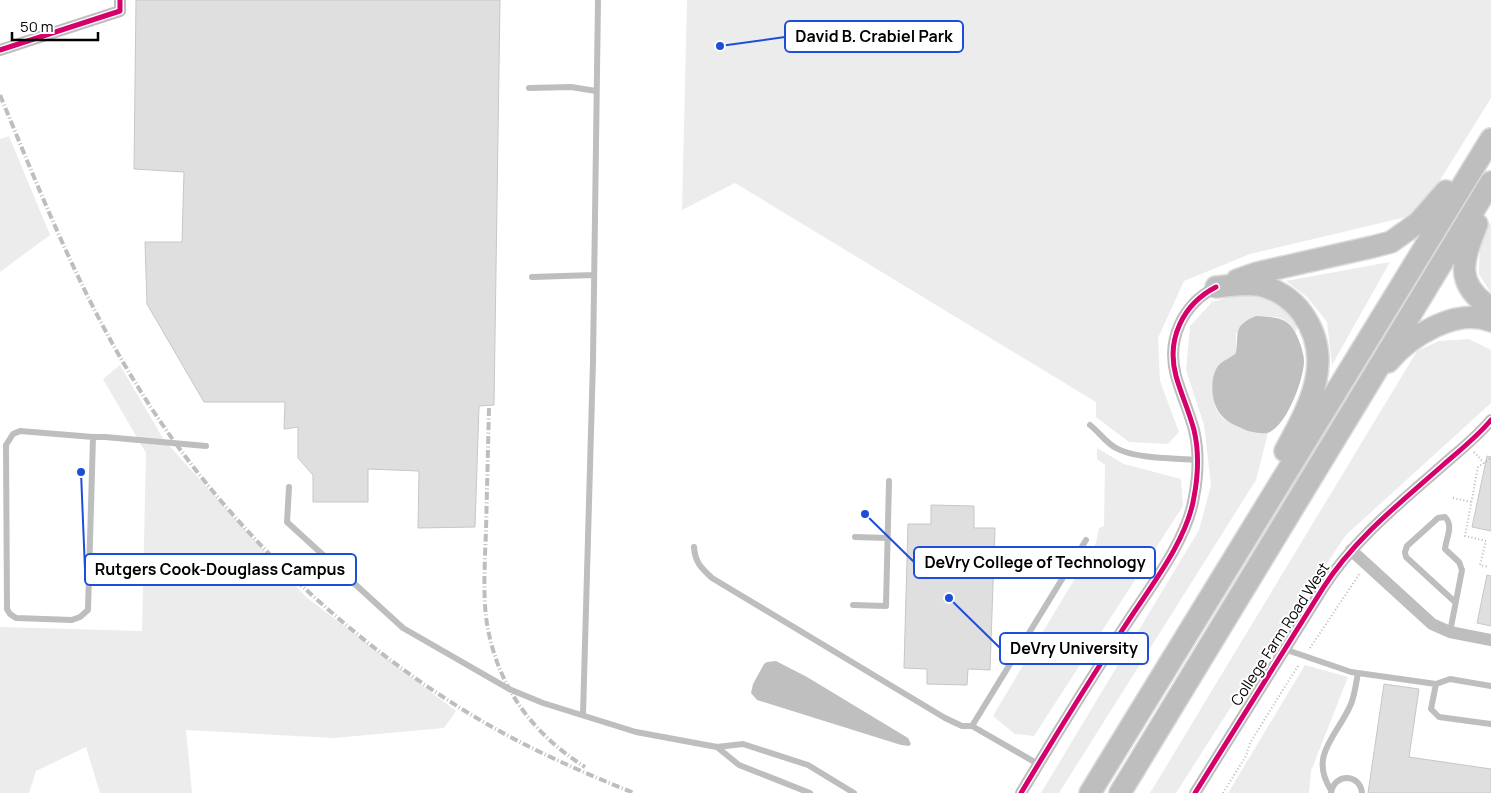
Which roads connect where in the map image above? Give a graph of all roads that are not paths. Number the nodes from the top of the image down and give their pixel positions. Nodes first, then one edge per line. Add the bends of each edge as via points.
1 (598, 0) edge
2 (120, 6) edge
3 (0, 50) edge
4 (529, 88) dead end
5 (596, 91) junction
6 (1491, 138) edge
7 (1491, 182) edge
8 (1491, 190) edge
9 (594, 275) junction
10 (532, 277) dead end
11 (1216, 287) junction
12 (1490, 310) edge
13 (1464, 318) junction
14 (1491, 330) edge
15 (1361, 395) junction
16 (1491, 420) edge
17 (1090, 425) dead end
18 (94, 436) junction
19 (206, 446) dead end
20 (1197, 460) junction
21 (889, 481) dead end
22 (289, 487) dead end
23 (854, 537) dead end
24 (887, 538) junction
25 (1086, 540) dead end
26 (694, 547) dead end
27 (1351, 550) junction
28 (1212, 596) junction
29 (1455, 602) junction
30 (853, 605) dead end
31 (1450, 632) junction
32 (1491, 640) edge
33 (1284, 648) junction
34 (1358, 673) junction
35 (1436, 684) junction
36 (1491, 686) edge
37 (583, 715) junction
38 (1491, 724) edge
39 (972, 726) junction
40 (717, 747) junction
41 (1038, 764) junction
42 (1332, 792) edge
43 (810, 793) edge
44 (854, 793) edge
45 (1021, 793) edge
46 (1090, 793) edge
47 (1120, 793) edge
48 (1195, 793) edge
49 (1362, 793) edge

1 - 5 lane
2 - 3 street
4 - 5 lane via 571,87
5 - 9 lane
6 - 11 highway via 1426,215 1400,237 1382,245 1257,273
6 - 28 highway
7 - 15 highway
8 - 12 highway via 1467,249 1464,265 1464,278 1468,285
9 - 10 lane
9 - 37 lane
11 - 20 street via 1187,311 1173,346 1176,374 1194,430
11 - 28 highway via 1257,285 1293,302 1313,332 1319,370 1297,428 1252,506
12 - 13 highway via 1482,318
13 - 14 highway
13 - 15 highway via 1446,322 1419,335 1391,360
15 - 47 highway
16 - 27 street, College Farm Road West
17 - 20 lane via 1123,452
18 - 18 lane via 20,431 13,434 6,445 7,609 16,618 72,620 88,610
18 - 19 lane
20 - 41 street via 1194,498 1182,534
21 - 24 lane
22 - 37 lane via 287,522 403,628 509,689
23 - 24 lane
24 - 30 lane via 886,606
25 - 39 lane
26 - 39 lane via 700,567 712,578 945,718 962,726
27 - 31 street via 1432,624
27 - 33 street, College Farm Road West
28 - 46 highway
29 - 29 lane via 1404,552 1438,518 1445,518 1450,525 1445,550 1459,562 1462,570
29 - 31 lane
31 - 32 street
33 - 34 lane
33 - 48 street, College Farm Road West
34 - 35 lane
34 - 42 lane via 1351,703 1329,742 1322,763 1323,774
35 - 36 lane via 1450,679
35 - 38 lane via 1431,709 1439,717
37 - 40 lane via 636,732
39 - 41 lane
40 - 43 lane via 738,765
40 - 44 lane via 743,744 808,765
41 - 45 street
42 - 49 lane via 1337,781 1350,777 1358,783

